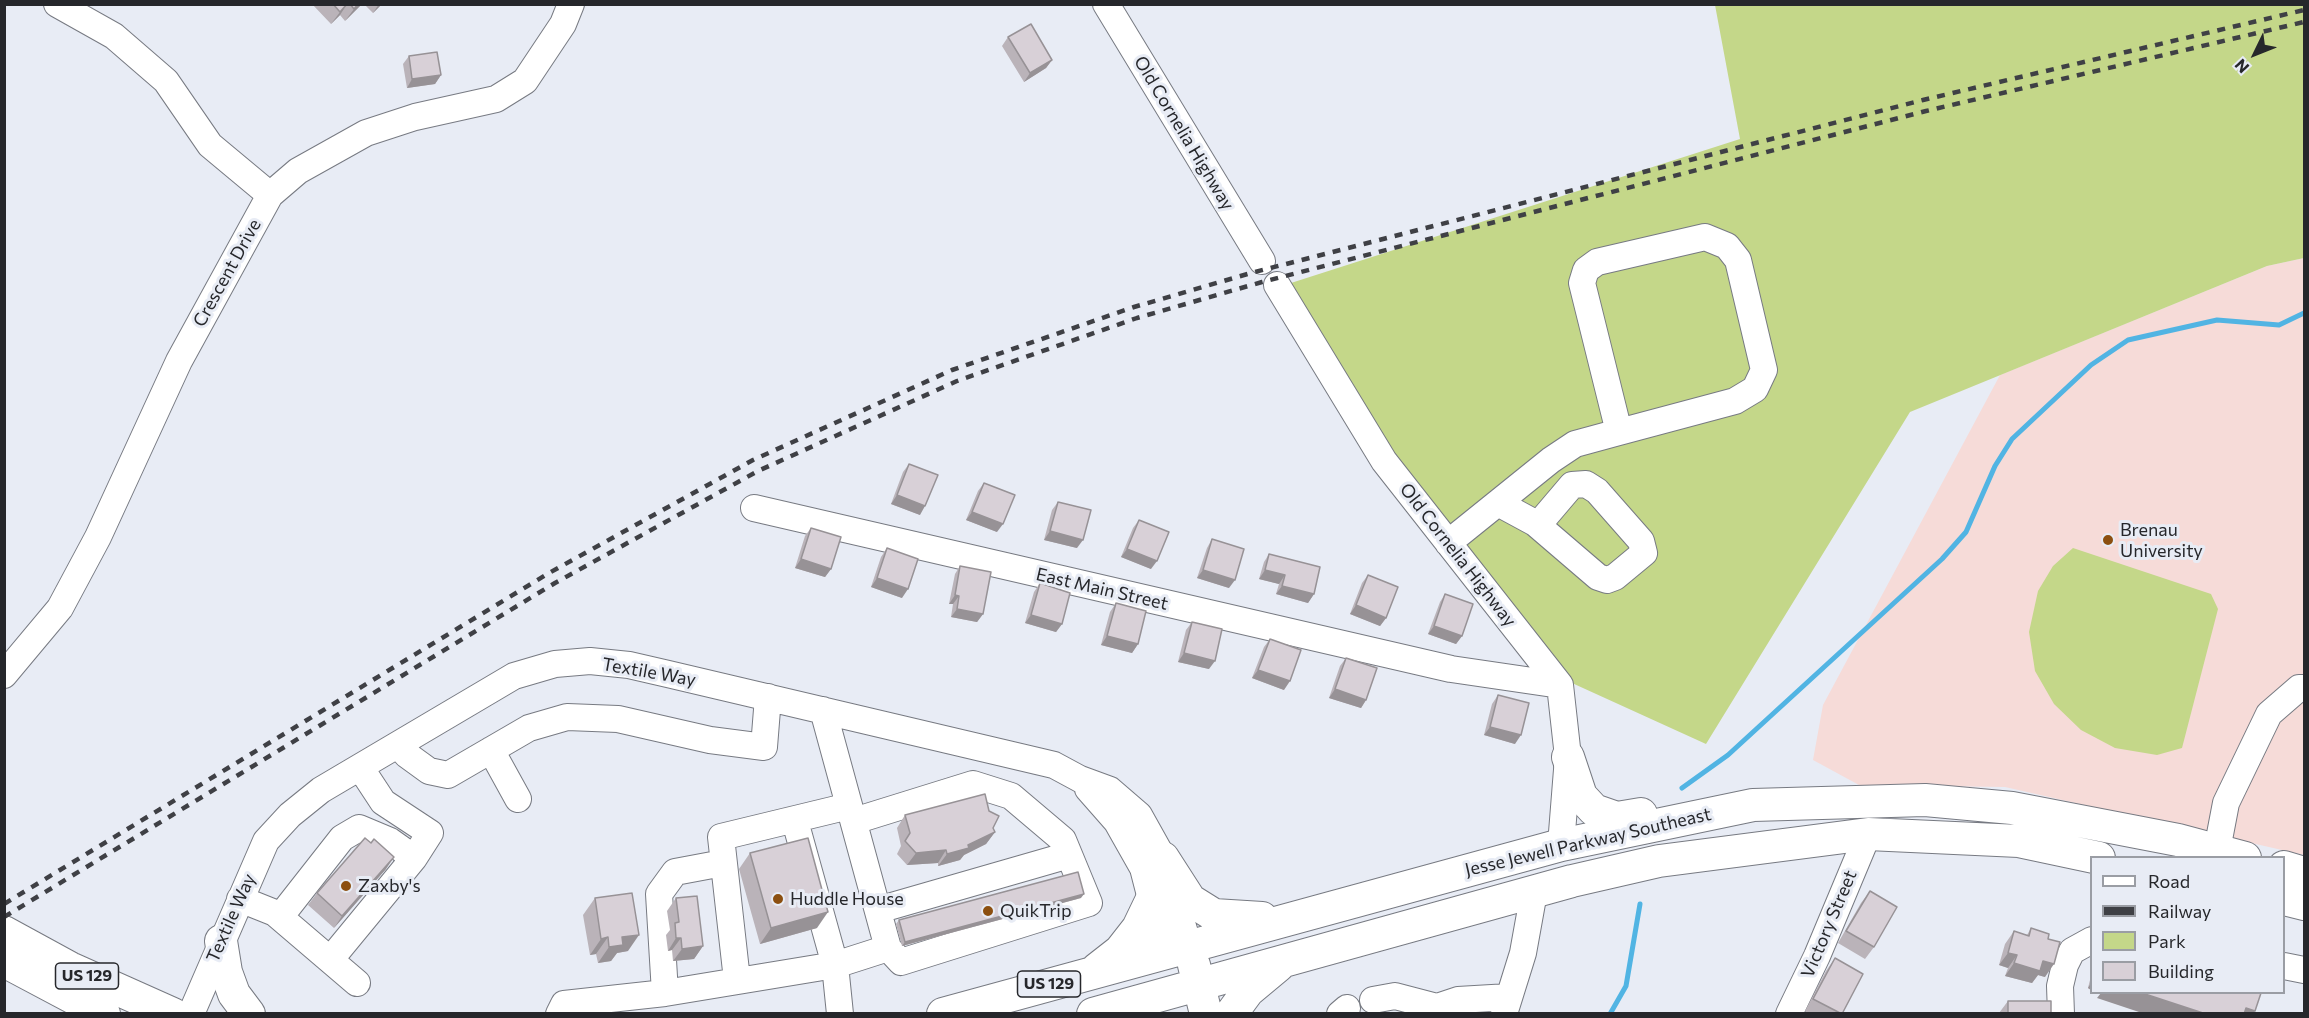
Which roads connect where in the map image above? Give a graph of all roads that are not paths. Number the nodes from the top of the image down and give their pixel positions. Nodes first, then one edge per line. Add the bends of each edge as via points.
1 (57, 4) edge
2 (571, 4) edge
3 (1106, 4) edge
4 (270, 195) junction
5 (1262, 261) dead end
6 (1277, 285) dead end
7 (1619, 432) junction
8 (1498, 503) junction
9 (754, 508) dead end
10 (1538, 525) dead end
11 (1448, 543) junction
12 (4, 675) edge
13 (1560, 685) junction
14 (2304, 688) edge
15 (768, 697) junction
16 (823, 710) junction
17 (398, 745) junction
18 (491, 750) junction
19 (1021, 757) junction
20 (1568, 758) junction
21 (360, 767) junction
22 (1080, 779) junction
23 (1011, 796) junction
24 (518, 799) dead end
25 (851, 814) junction
26 (1700, 815) junction
27 (795, 821) junction
28 (1868, 834) junction
29 (1561, 845) junction
30 (2231, 854) edge
31 (1068, 855) junction
32 (2090, 856) edge
33 (414, 858) junction
34 (1163, 858) junction
35 (723, 863) junction
36 (2285, 868) edge
37 (2304, 873) edge
38 (1534, 892) junction
39 (240, 898) junction
40 (2285, 899) edge
41 (1152, 901) junction
42 (2304, 904) edge
43 (878, 910) junction
44 (280, 917) junction
45 (1284, 919) junction
46 (4, 932) edge
47 (221, 941) junction
48 (2090, 941) edge
49 (888, 948) junction
50 (1175, 951) junction
51 (330, 960) junction
52 (4, 961) edge
53 (1283, 961) junction
54 (835, 965) junction
55 (2285, 966) edge
56 (2304, 970) edge
57 (1094, 971) junction
58 (737, 980) junction
59 (357, 983) dead end
60 (665, 993) junction
61 (1373, 1000) dead end
62 (1189, 1001) edge
63 (1506, 1005) edge
64 (1441, 1010) edge
65 (104, 1014) edge
66 (173, 1014) edge
67 (190, 1014) edge
68 (249, 1014) edge
69 (559, 1014) edge
70 (840, 1014) edge
71 (943, 1014) edge
72 (1093, 1014) edge
73 (1231, 1014) edge
74 (1789, 1014) edge
75 (2061, 1014) edge

1 - 4 street via 114,36 166,81 210,145
2 - 4 street, Crescent Drive via 563,24 525,81 496,99 366,133 298,171
3 - 5 street, Old Cornelia Highway
4 - 12 street, Crescent Drive via 179,361 98,537 60,608
6 - 11 street, Old Cornelia Highway via 1384,461
7 - 7 street via 1735,401 1755,389 1764,370 1738,260 1726,246 1705,237 1597,262 1586,270 1582,283
7 - 8 street via 1575,444
8 - 10 street
8 - 11 street
9 - 13 street, East Main Street via 1451,669
11 - 13 street, Old Cornelia Highway
13 - 20 street
14 - 30 street via 2269,714 2226,803
15 - 16 street, Textile Way
15 - 17 street, Textile Way via 629,665 590,661 555,664 514,676
15 - 18 street via 764,747 710,740 618,718 567,717 529,728
16 - 19 street, Textile Way
16 - 25 street
17 - 18 street via 429,771 448,775
17 - 21 street, Textile Way
18 - 24 street
19 - 22 street, Textile Way via 1054,765
19 - 23 street
20 - 26 main road via 1581,796 1607,817 1675,808
20 - 29 street
21 - 33 street via 383,802 430,834
21 - 39 street, Textile Way via 321,790 266,841
22 - 34 street, Textile Way via 1110,790 1138,815
22 - 41 street, Textile Way via 1118,822 1143,868
23 - 25 street via 973,784
23 - 31 street via 1063,840
25 - 27 street
25 - 43 street
26 - 29 main road, Jesse Jewell Parkway Southeast
26 - 30 main road, Jesse Jewell Parkway Southeast via 1753,805 1925,800 2012,808
27 - 35 street via 721,837
27 - 54 street
28 - 32 main road, Jesse Jewell Parkway Southeast via 2019,841
28 - 38 main road, Jesse Jewell Parkway Southeast via 1659,861
28 - 74 street, Victory Street
29 - 45 main road, Jesse Jewell Parkway Southeast
31 - 43 street
31 - 49 street via 1089,903 901,962
33 - 44 street via 359,828 342,838
33 - 51 street
34 - 45 main road via 1190,900 1214,915
34 - 50 street, Textile Way
35 - 58 street
35 - 60 street via 675,872 659,894
36 - 37 main road
38 - 53 main road, Jesse Jewell Parkway Southeast
38 - 63 street via 1523,952
39 - 44 street
39 - 47 street, Textile Way
40 - 42 main road
41 - 50 street, Textile Way
41 - 57 main road via 1142,923 1120,951
43 - 49 street
44 - 51 street
45 - 50 main road, Jesse Jewell Parkway Southeast
46 - 66 main road, US 129 via 70,968
47 - 67 street, Textile Way
47 - 68 main road via 234,994
48 - 75 street via 2072,951 2065,964 2060,986
49 - 54 street
50 - 57 main road, Jesse Jewell Parkway Southeast / US 129
50 - 62 main road
51 - 59 street
52 - 65 main road, US 129
53 - 62 main road, Jesse Jewell Parkway Southeast
53 - 73 main road via 1248,991
54 - 58 street
54 - 70 street
55 - 56 street
57 - 71 main road, Jesse Jewell Parkway Southeast / US 129
58 - 60 street
60 - 69 street via 564,1004
61 - 64 street via 1395,996
62 - 72 main road, Jesse Jewell Parkway Southeast / US 129
63 - 64 street via 1458,1000

